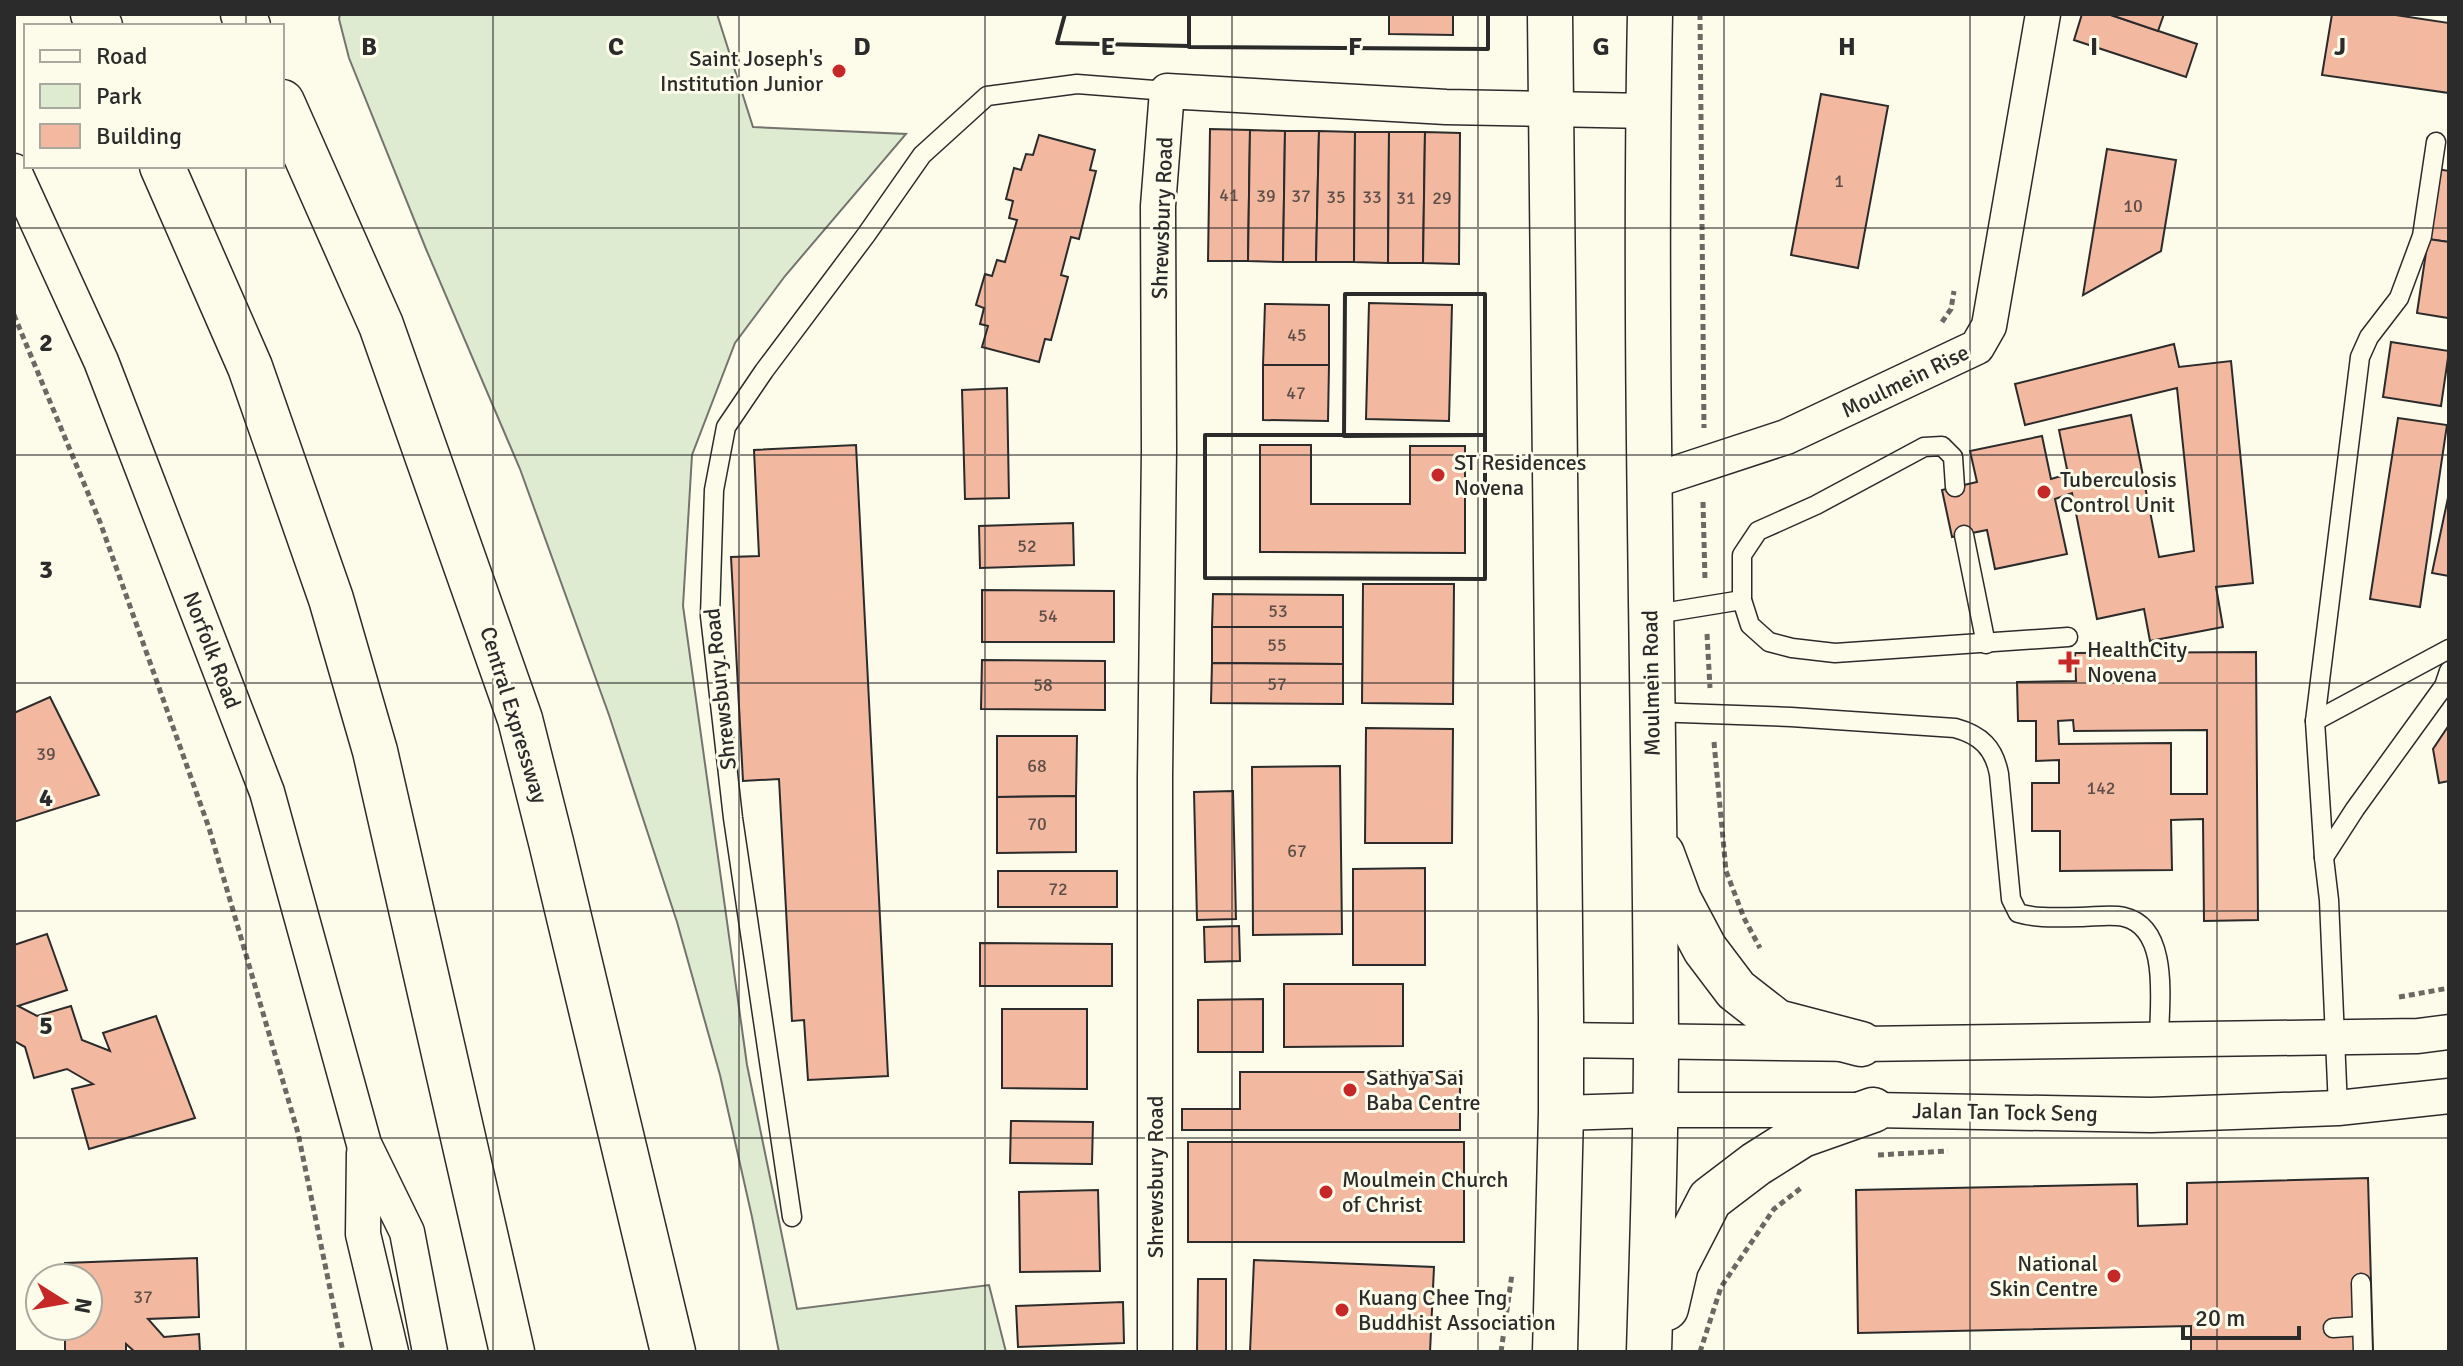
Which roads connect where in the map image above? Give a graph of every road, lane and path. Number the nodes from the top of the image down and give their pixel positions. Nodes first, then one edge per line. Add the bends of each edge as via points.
1 (1550, 14) edge
2 (1650, 14) edge
3 (2043, 14) edge
4 (1167, 91) junction
5 (284, 107) edge
6 (1550, 108) junction
7 (1648, 111) junction
8 (2436, 142) dead end
9 (163, 168) edge
10 (14, 171) edge
11 (1957, 279) dead end
12 (14, 315) edge
13 (1942, 322) dead end
14 (1717, 425) dead end
15 (1704, 428) dead end
16 (1649, 482) junction
17 (1955, 487) dead end
18 (1964, 535) dead end
19 (1742, 600) junction
20 (1650, 615) junction
21 (2068, 637) dead end
22 (1986, 644) junction
23 (2449, 649) edge
24 (2449, 671) edge
25 (1652, 712) junction
26 (2315, 721) junction
27 (2320, 796) junction
28 (2355, 809) junction
29 (1653, 829) junction
30 (2324, 858) junction
31 (2449, 1032) edge
32 (2335, 1036) junction
33 (1560, 1040) junction
34 (2159, 1040) junction
35 (1656, 1041) junction
36 (1861, 1044) junction
37 (2449, 1096) edge
38 (2338, 1108) junction
39 (1656, 1110) junction
40 (1873, 1110) junction
41 (1561, 1113) junction
42 (364, 1144) junction
43 (1954, 1151) dead end
44 (1877, 1155) dead end
45 (1806, 1185) dead end
46 (792, 1217) dead end
47 (2361, 1283) dead end
48 (2362, 1326) junction
49 (2333, 1328) dead end
50 (343, 1352) edge
51 (391, 1352) edge
52 (430, 1352) edge
53 (512, 1352) edge
54 (673, 1352) edge
55 (1155, 1352) edge
56 (1555, 1352) edge
57 (1649, 1352) edge
58 (1657, 1352) edge
59 (1700, 1352) edge
60 (2363, 1352) edge

1 - 6 main road
2 - 7 main road, Moulmein Road
3 - 16 street, Moulmein Rise via 1989,326 1977,347 1786,437
4 - 6 street, Shrewsbury Road
4 - 46 lane, Shrewsbury Road via 1077,84 987,96 922,155 726,427 714,490 710,616 733,818
4 - 55 street, Shrewsbury Road via 1158,206
5 - 54 main road, Central Expressway via 381,325 520,719
6 - 7 street, Shrewsbury Road
6 - 33 main road
7 - 16 main road, Moulmein Road
8 - 26 lane via 2418,248 2399,298 2360,357
9 - 53 main road via 250,367 331,599 375,751
10 - 42 street, Norfolk Road via 101,361 267,792
11 - 13 path via 1951,309
12 - 50 path via 100,522 209,828 298,1133
14 - 15 path
16 - 20 main road, Moulmein Road
17 - 19 lane via 1953,457 1942,446 1924,447 1758,531 1742,555
18 - 22 lane
19 - 20 lane
19 - 22 lane via 1750,625 1769,642 1792,648 1835,653
20 - 25 main road, Moulmein Road
21 - 22 lane
23 - 26 lane
24 - 28 lane via 2444,686
25 - 29 main road, Moulmein Road
25 - 34 lane via 1955,728 1981,738 1996,760 2011,899 2018,913 2124,917 2145,929 2159,965
26 - 27 lane
27 - 28 lane via 2334,812
27 - 30 lane
28 - 30 lane
29 - 35 main road, Moulmein Road
29 - 36 main road via 1679,900 1705,949 1736,990 1777,1022
30 - 32 lane
31 - 32 street
32 - 34 street
32 - 38 lane
33 - 35 street
33 - 41 main road
34 - 36 street
35 - 36 street
35 - 39 main road, Moulmein Road
37 - 38 street, Jalan Tan Tock Seng
38 - 40 street, Jalan Tan Tock Seng via 2151,1115
39 - 40 street, Jalan Tan Tock Seng
39 - 41 street, Jalan Tan Tock Seng
39 - 57 main road, Moulmein Road
40 - 58 main road via 1802,1135 1710,1199 1676,1265
41 - 56 main road
42 - 51 street via 363,1234
42 - 52 street via 407,1232
43 - 44 path
45 - 59 path via 1774,1209 1721,1287
47 - 48 lane
48 - 49 lane
48 - 60 lane

